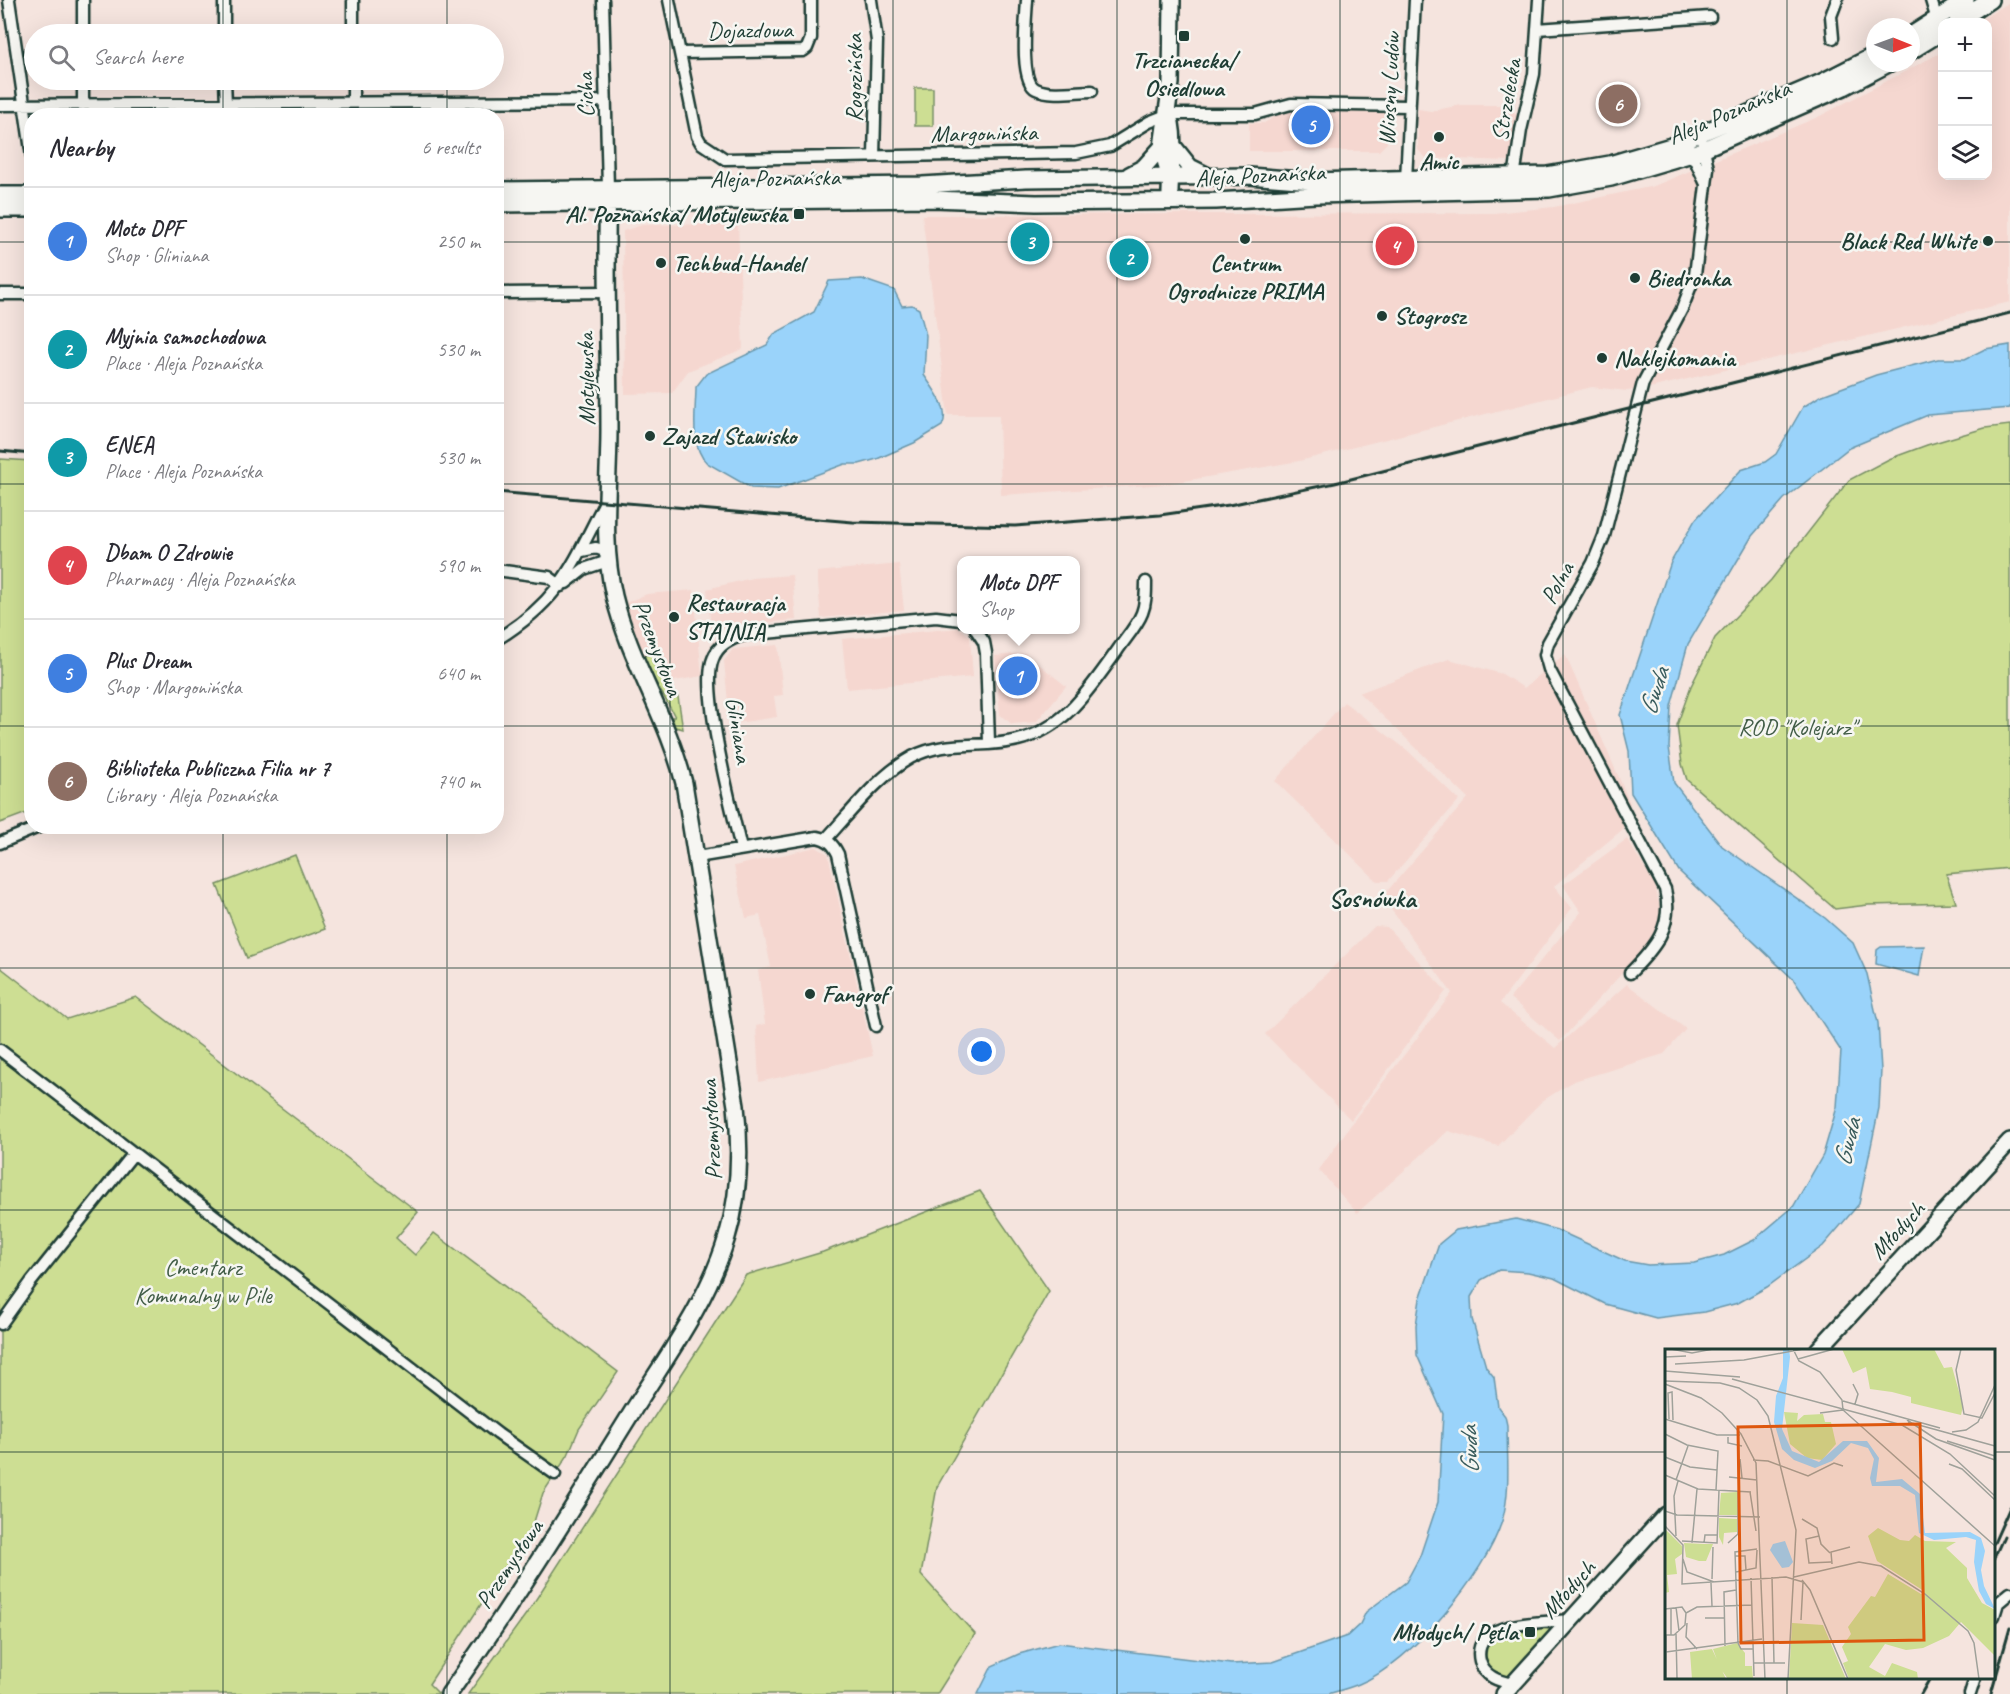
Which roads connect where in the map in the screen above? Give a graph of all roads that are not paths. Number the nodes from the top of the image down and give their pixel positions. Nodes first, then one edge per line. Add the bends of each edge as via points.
1 (9, 0) edge
2 (84, 0) edge
3 (224, 0) edge
4 (352, 0) edge
5 (603, 0) edge
6 (669, 0) edge
7 (811, 0) edge
8 (870, 0) edge
9 (1027, 0) edge
10 (1172, 0) edge
11 (1415, 0) edge
12 (1539, 0) edge
13 (1837, 0) edge
14 (1931, 0) edge
15 (1966, 0) edge
16 (1990, 0) edge
17 (1710, 17) dead end
18 (1949, 18) edge
19 (1964, 18) edge
20 (1938, 22) edge
21 (83, 24) edge
22 (225, 24) edge
23 (353, 24) edge
24 (1938, 28) edge
25 (1537, 29) junction
26 (1938, 30) edge
27 (1920, 33) edge
28 (1833, 38) dead end
29 (1920, 44) edge
30 (680, 52) junction
31 (1866, 60) edge
32 (1872, 72) edge
33 (83, 90) edge
34 (225, 90) edge
35 (353, 90) edge
36 (1092, 92) dead end
37 (606, 101) junction
38 (353, 103) junction
39 (226, 104) junction
40 (0, 105) edge
41 (24, 105) junction
42 (83, 105) junction
43 (1408, 106) junction
44 (24, 108) edge
45 (1169, 114) junction
46 (1696, 144) junction
47 (1168, 147) junction
48 (874, 156) junction
49 (1169, 177) junction
50 (1209, 177) junction
51 (1082, 178) junction
52 (1123, 178) junction
53 (1514, 178) junction
54 (1406, 180) junction
55 (504, 190) edge
56 (0, 195) edge
57 (24, 195) edge
58 (608, 195) junction
59 (1170, 201) junction
60 (504, 203) edge
61 (1050, 203) junction
62 (0, 209) edge
63 (24, 209) edge
64 (607, 292) junction
65 (504, 293) edge
66 (0, 294) edge
67 (24, 294) edge
68 (605, 501) junction
69 (582, 551) junction
70 (608, 557) junction
71 (504, 571) edge
72 (1146, 582) dead end
73 (561, 586) junction
74 (957, 620) edge
75 (978, 634) edge
76 (504, 635) edge
77 (989, 742) junction
78 (24, 833) edge
79 (826, 839) junction
80 (0, 843) edge
81 (741, 849) junction
82 (697, 857) junction
83 (1630, 973) dead end
84 (876, 1026) dead end
85 (0, 1050) edge
86 (2010, 1141) edge
87 (134, 1153) junction
88 (2, 1324) dead end
89 (1819, 1349) edge
90 (555, 1474) dead end
91 (1665, 1516) edge
92 (2010, 1593) edge
93 (1995, 1613) edge
94 (1571, 1620) junction
95 (1974, 1679) edge
96 (1509, 1689) edge
97 (449, 1694) edge
98 (1970, 1694) edge

1 - 41 street
2 - 21 street
3 - 22 street
4 - 23 street
5 - 37 street, Cicha
6 - 30 street, Margonińska
7 - 30 street, Dojazdowa via 811,38 803,51
8 - 48 street, Rogozińska via 877,41
9 - 36 street via 1029,83 1045,91
10 - 45 main road
11 - 43 street, Wiosny Ludów
12 - 25 street, Strzelecka
13 - 28 street via 1831,16
14 - 20 street
15 - 18 main road
16 - 19 main road
17 - 25 street, Strzelecka
24 - 27 main road
25 - 53 street, Strzelecka via 1534,74
26 - 29 main road
30 - 48 street, Margonińska via 697,136 722,158
31 - 46 main road, Aleja Poznańska
32 - 46 main road, Aleja Poznańska via 1827,95
33 - 42 street
34 - 39 street
35 - 38 street
37 - 38 street
37 - 58 street, Cicha
38 - 39 street
39 - 42 street
40 - 41 street
41 - 42 street
41 - 44 street
43 - 45 street, Margonińska via 1291,104 1255,114
43 - 54 street, Wiosny Ludów
45 - 47 main road
45 - 48 street, Margonińska via 1110,146 1086,152
46 - 53 main road, Aleja Poznańska via 1599,167
46 - 59 main road, Aleja Poznańska via 1621,176 1549,189
46 - 83 street, Polna via 1706,188 1690,292 1643,383 1599,550 1545,649 1549,669 1665,889 1668,911 1664,931 1652,951
47 - 49 main road
47 - 50 main road via 1190,167
47 - 52 main road
49 - 50 main road, Aleja Poznańska
49 - 52 main road, Aleja Poznańska
49 - 59 main road
50 - 54 main road, Aleja Poznańska
51 - 52 main road, Aleja Poznańska
51 - 58 main road, Aleja Poznańska
51 - 61 main road via 1057,188
53 - 54 main road, Aleja Poznańska
55 - 58 main road, Aleja Poznańska
56 - 57 main road
58 - 60 main road, Aleja Poznańska
58 - 61 main road, Aleja Poznańska
58 - 64 main road, Motylewska
59 - 61 main road, Aleja Poznańska
62 - 63 main road
64 - 65 street
64 - 68 main road, Motylewska via 609,429
66 - 67 street
68 - 69 street, Motylewska
68 - 70 main road, Przemysłowa
69 - 70 street via 596,548
69 - 73 street, Motylewska
70 - 73 street, Motylewska
70 - 82 main road, Przemysłowa via 627,639 680,768
71 - 73 street via 549,578
72 - 77 street via 1141,616 1074,708 1044,731 1017,740
73 - 76 street, Motylewska via 528,619
74 - 81 street, Gliniana via 936,617 744,635 717,650 710,673 716,729
75 - 77 street via 986,653
77 - 79 street via 944,746 905,761 886,775
78 - 80 street
79 - 81 street via 817,837
79 - 84 street via 838,854
81 - 82 street
82 - 97 main road, Przemysłowa via 738,1121 737,1189 727,1236 696,1310 560,1530
85 - 87 street
86 - 89 main road, Młodych
87 - 88 street
87 - 90 street
91 - 94 main road, Młodych
92 - 93 street via 1998,1603
94 - 96 main road, Młodych
94 - 96 street via 1502,1628 1486,1637 1480,1651 1482,1666
95 - 98 street

